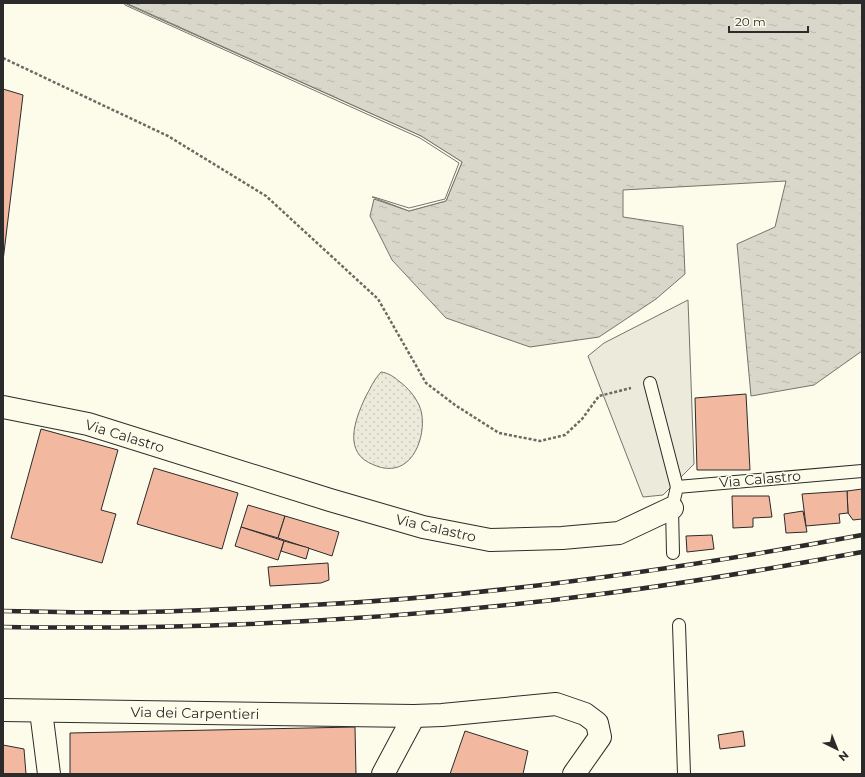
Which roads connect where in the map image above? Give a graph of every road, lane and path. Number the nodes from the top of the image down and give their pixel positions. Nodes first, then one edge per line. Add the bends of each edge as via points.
1 (3, 58) edge
2 (650, 383) joint
3 (3, 407) edge
4 (862, 471) edge
5 (677, 487) junction
6 (672, 508) junction
7 (673, 553) dead end
8 (679, 625) dead end
9 (3, 710) edge
10 (41, 711) junction
11 (414, 716) junction
12 (50, 774) edge
13 (383, 774) edge
14 (574, 774) edge
15 (684, 774) edge

1 - 2 path via 168,136 266,196 378,299 426,383 499,433 540,441 565,434 582,419 599,396
2 - 5 lane
3 - 6 street, Via Calastro via 88,424 423,527 490,540 562,538 619,532
4 - 5 lane, Via Calastro
5 - 6 lane
6 - 7 lane
8 - 15 lane
9 - 10 street, Via dei Carpentieri
10 - 11 street, Via dei Carpentieri
10 - 12 street
11 - 13 street
11 - 14 street, Via dei Carpentieri via 556,704 585,714 597,723 600,737

